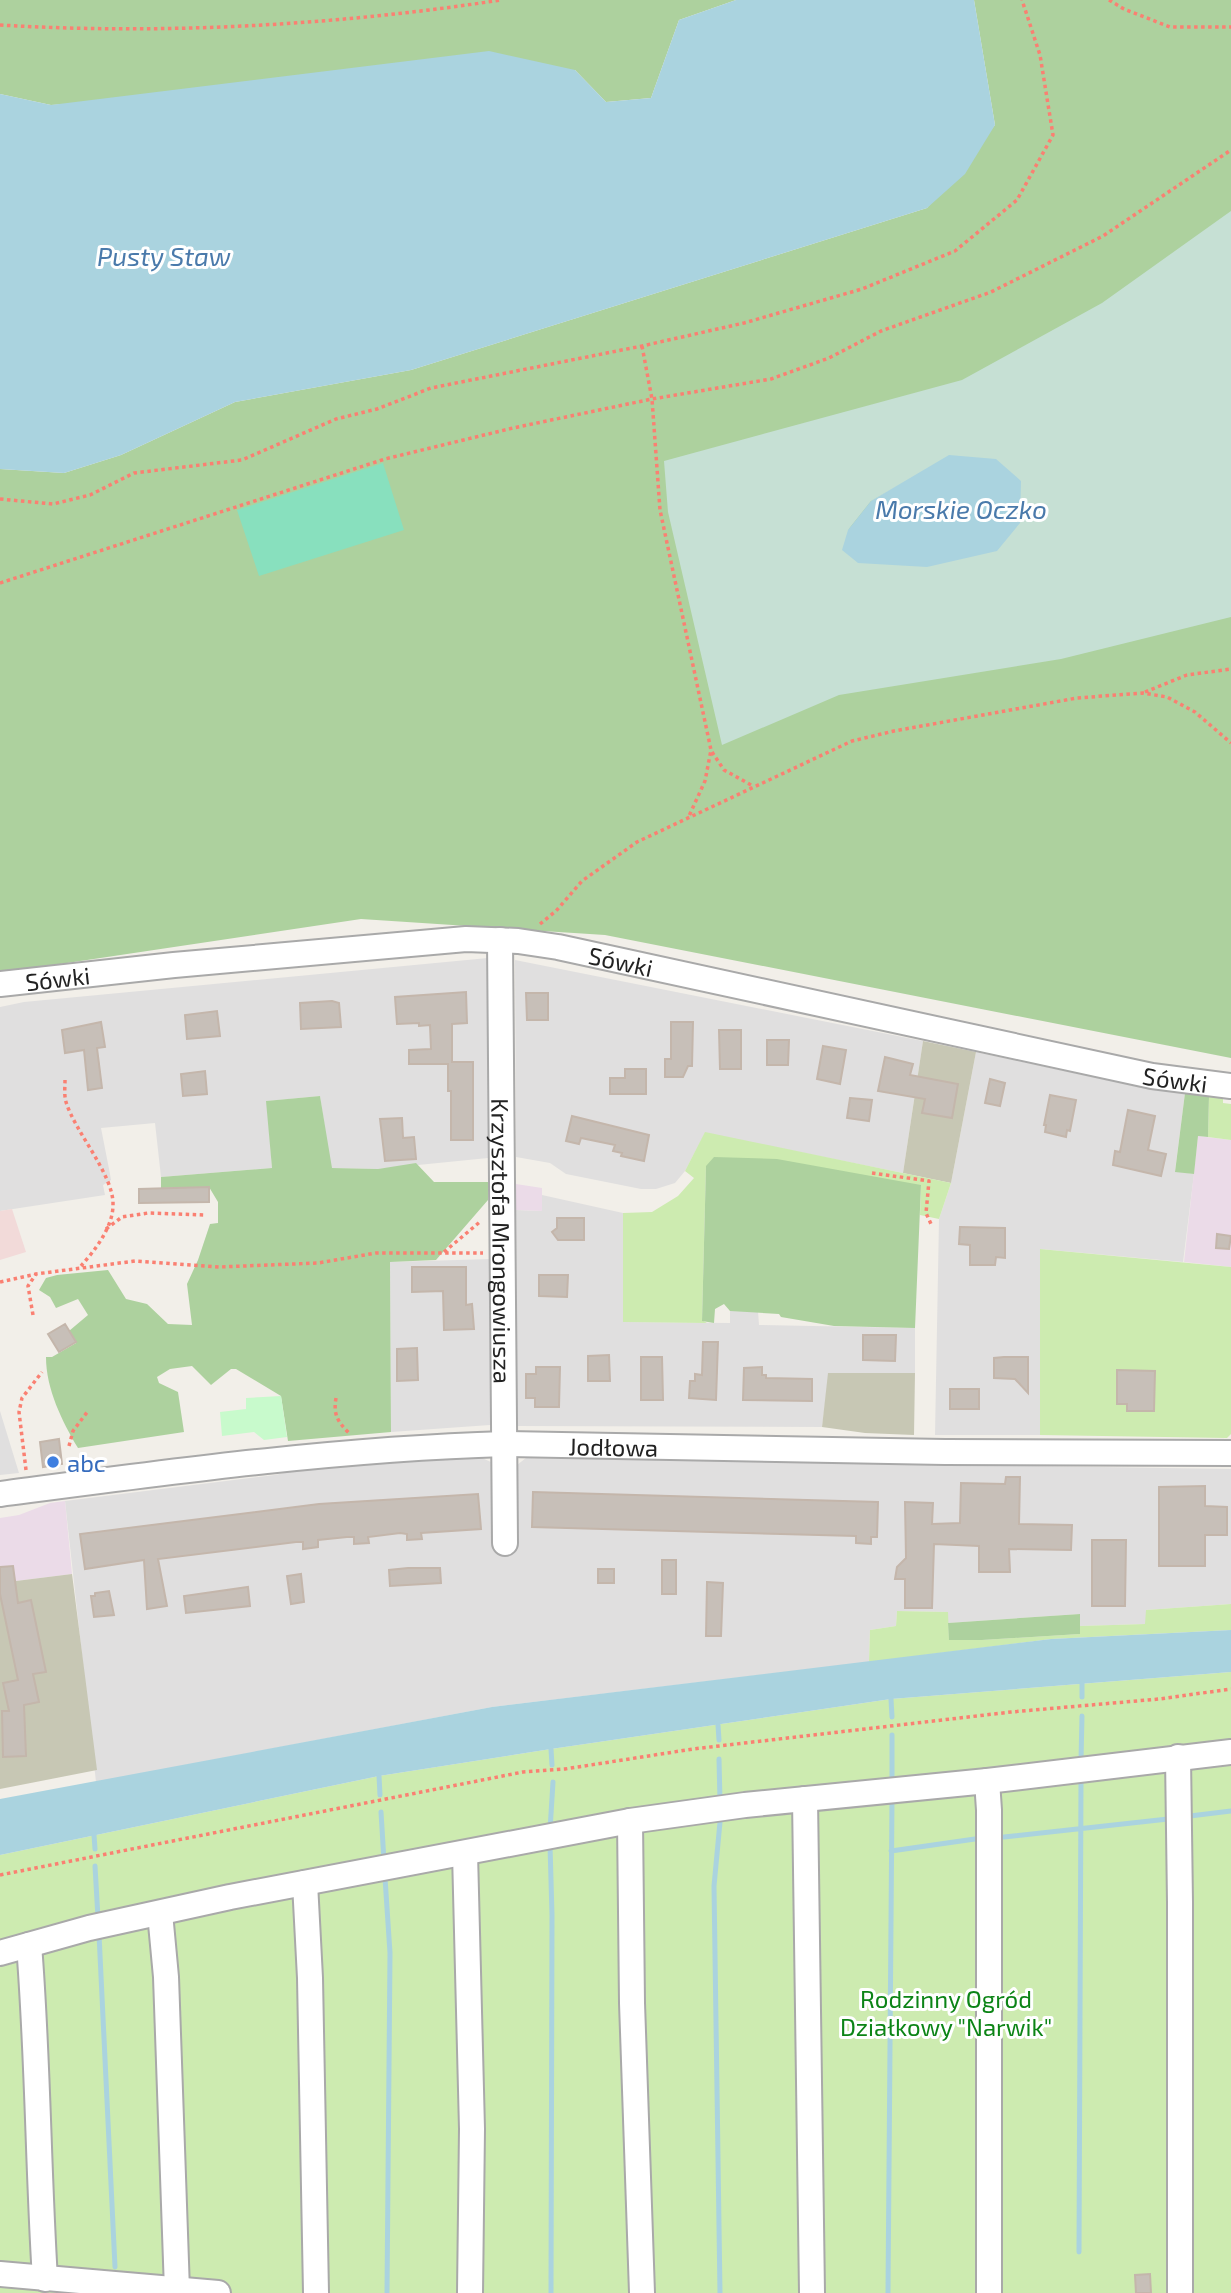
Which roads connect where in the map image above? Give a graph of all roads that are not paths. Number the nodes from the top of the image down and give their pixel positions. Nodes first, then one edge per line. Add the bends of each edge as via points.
1 (509, 941) junction
2 (0, 984) edge
3 (1231, 1086) edge
4 (505, 1444) junction
5 (1231, 1452) edge
6 (0, 1494) edge
7 (505, 1543) dead end
8 (1231, 1752) edge
9 (1178, 1757) junction
10 (986, 1781) junction
11 (805, 1799) junction
12 (630, 1821) junction
13 (465, 1853) junction
14 (306, 1883) junction
15 (160, 1913) junction
16 (29, 1945) junction
17 (0, 1953) edge
18 (0, 2274) edge
19 (45, 2279) junction
20 (177, 2290) junction
21 (218, 2293) edge
22 (316, 2293) edge
23 (470, 2293) edge
24 (642, 2293) edge
25 (812, 2293) edge
26 (989, 2293) edge
27 (1180, 2293) edge

1 - 2 street, Sówki via 466,939 381,946
1 - 3 street, Sówki via 558,947 1152,1076
1 - 4 street, Krzysztofa Mrongowiusza via 503,1253
4 - 5 street, Jodłowa
4 - 6 street, Jodłowa via 313,1454
4 - 7 street, Krzysztofa Mrongowiusza
8 - 9 street
9 - 10 street
9 - 27 street
10 - 11 street
10 - 26 street
11 - 12 street
11 - 25 street
12 - 13 street
12 - 24 street
13 - 14 street
13 - 23 street via 472,2129
14 - 15 street
14 - 22 street
15 - 16 street
15 - 20 street
16 - 17 street
16 - 19 street
18 - 19 street
19 - 20 street
20 - 21 street

